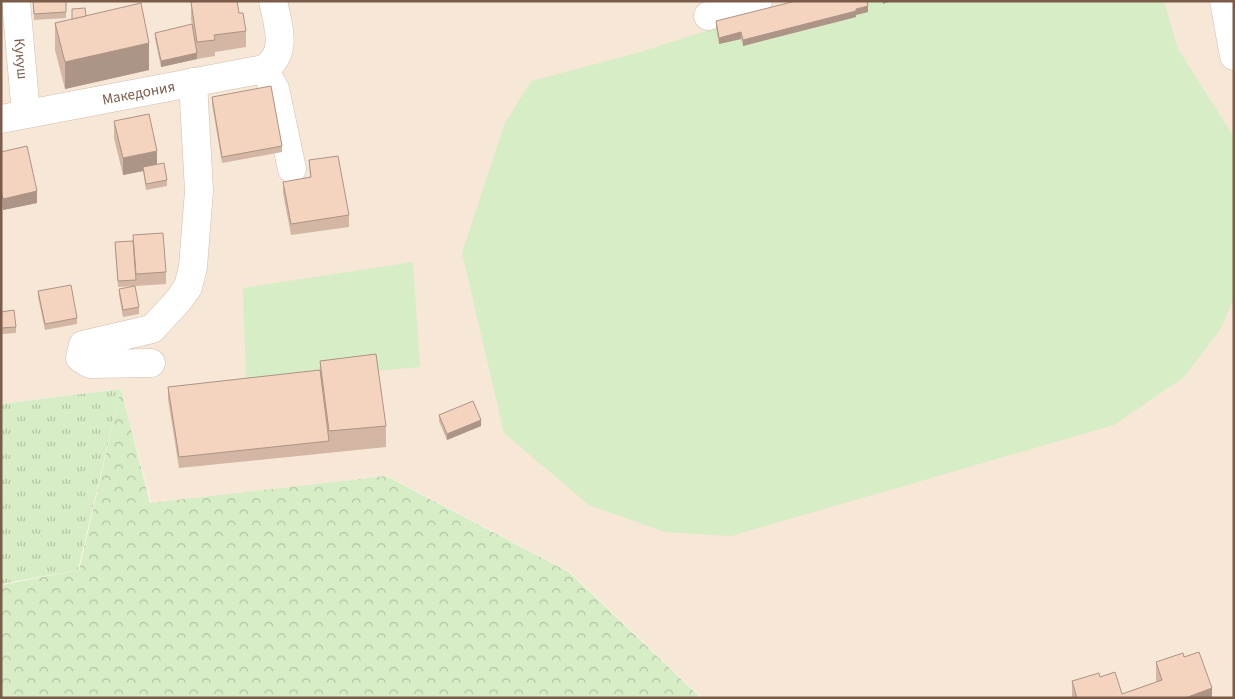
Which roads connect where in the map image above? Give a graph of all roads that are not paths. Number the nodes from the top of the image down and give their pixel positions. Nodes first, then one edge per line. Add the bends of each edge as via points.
1 (16, 1) edge
2 (758, 1) edge
3 (1224, 1) edge
4 (277, 2) edge
5 (708, 16) dead end
6 (1234, 56) edge
7 (269, 66) junction
8 (193, 82) junction
9 (14, 117) edge
10 (292, 169) dead end
11 (151, 363) dead end

1 - 9 street, Кукуш
2 - 5 street
3 - 6 street
4 - 7 street via 280,42
7 - 8 street, Македония
7 - 10 street
8 - 9 street, Македония
8 - 11 street via 199,191 193,267 188,286 152,329 83,345 80,358 90,364

